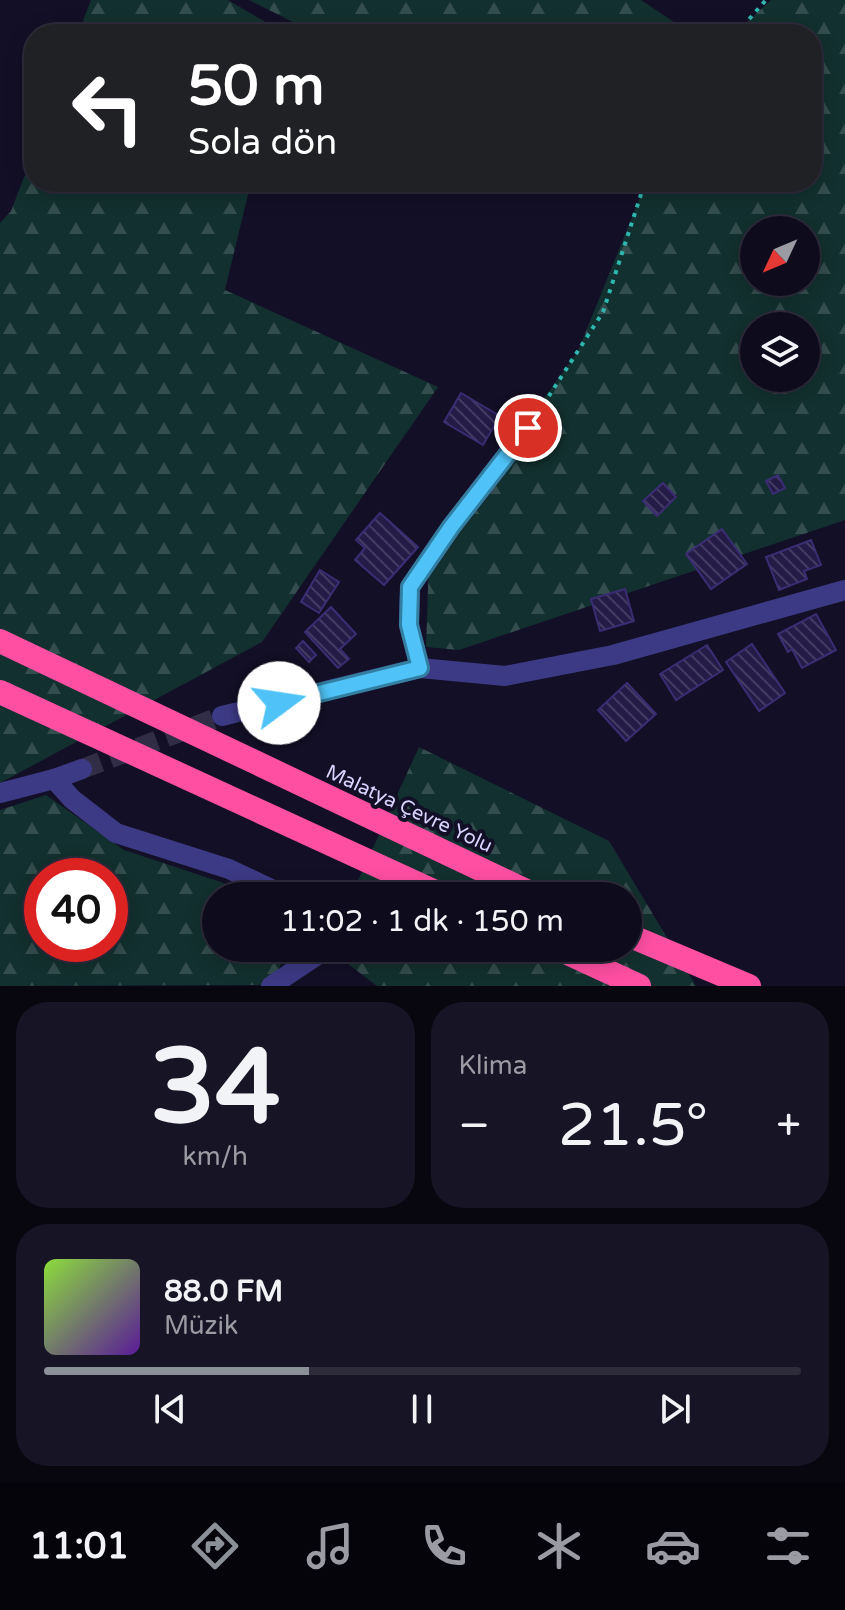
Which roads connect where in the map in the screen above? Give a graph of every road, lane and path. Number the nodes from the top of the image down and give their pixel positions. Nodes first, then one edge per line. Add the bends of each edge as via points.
1 (766, 0) edge
2 (745, 24) edge
3 (642, 192) edge
4 (528, 428) joint
5 (845, 590) edge
6 (0, 641) edge
7 (420, 668) junction
8 (0, 692) edge
9 (222, 716) tunnel mouth
10 (82, 769) tunnel mouth
11 (54, 779) junction
12 (0, 793) edge
13 (256, 882) edge
14 (414, 882) edge
15 (508, 882) edge
16 (642, 941) edge
17 (307, 962) edge
18 (587, 962) edge
19 (271, 986) edge
20 (639, 986) edge
21 (749, 986) edge

1 - 2 path
3 - 4 path via 603,312
4 - 7 street via 410,587 409,625
5 - 7 street via 613,655 505,676
6 - 15 highway, Malatya Çevre Yolu
7 - 9 street
8 - 14 highway
10 - 11 street
11 - 12 street
11 - 13 street via 116,833
16 - 21 highway
17 - 19 street
18 - 20 highway

